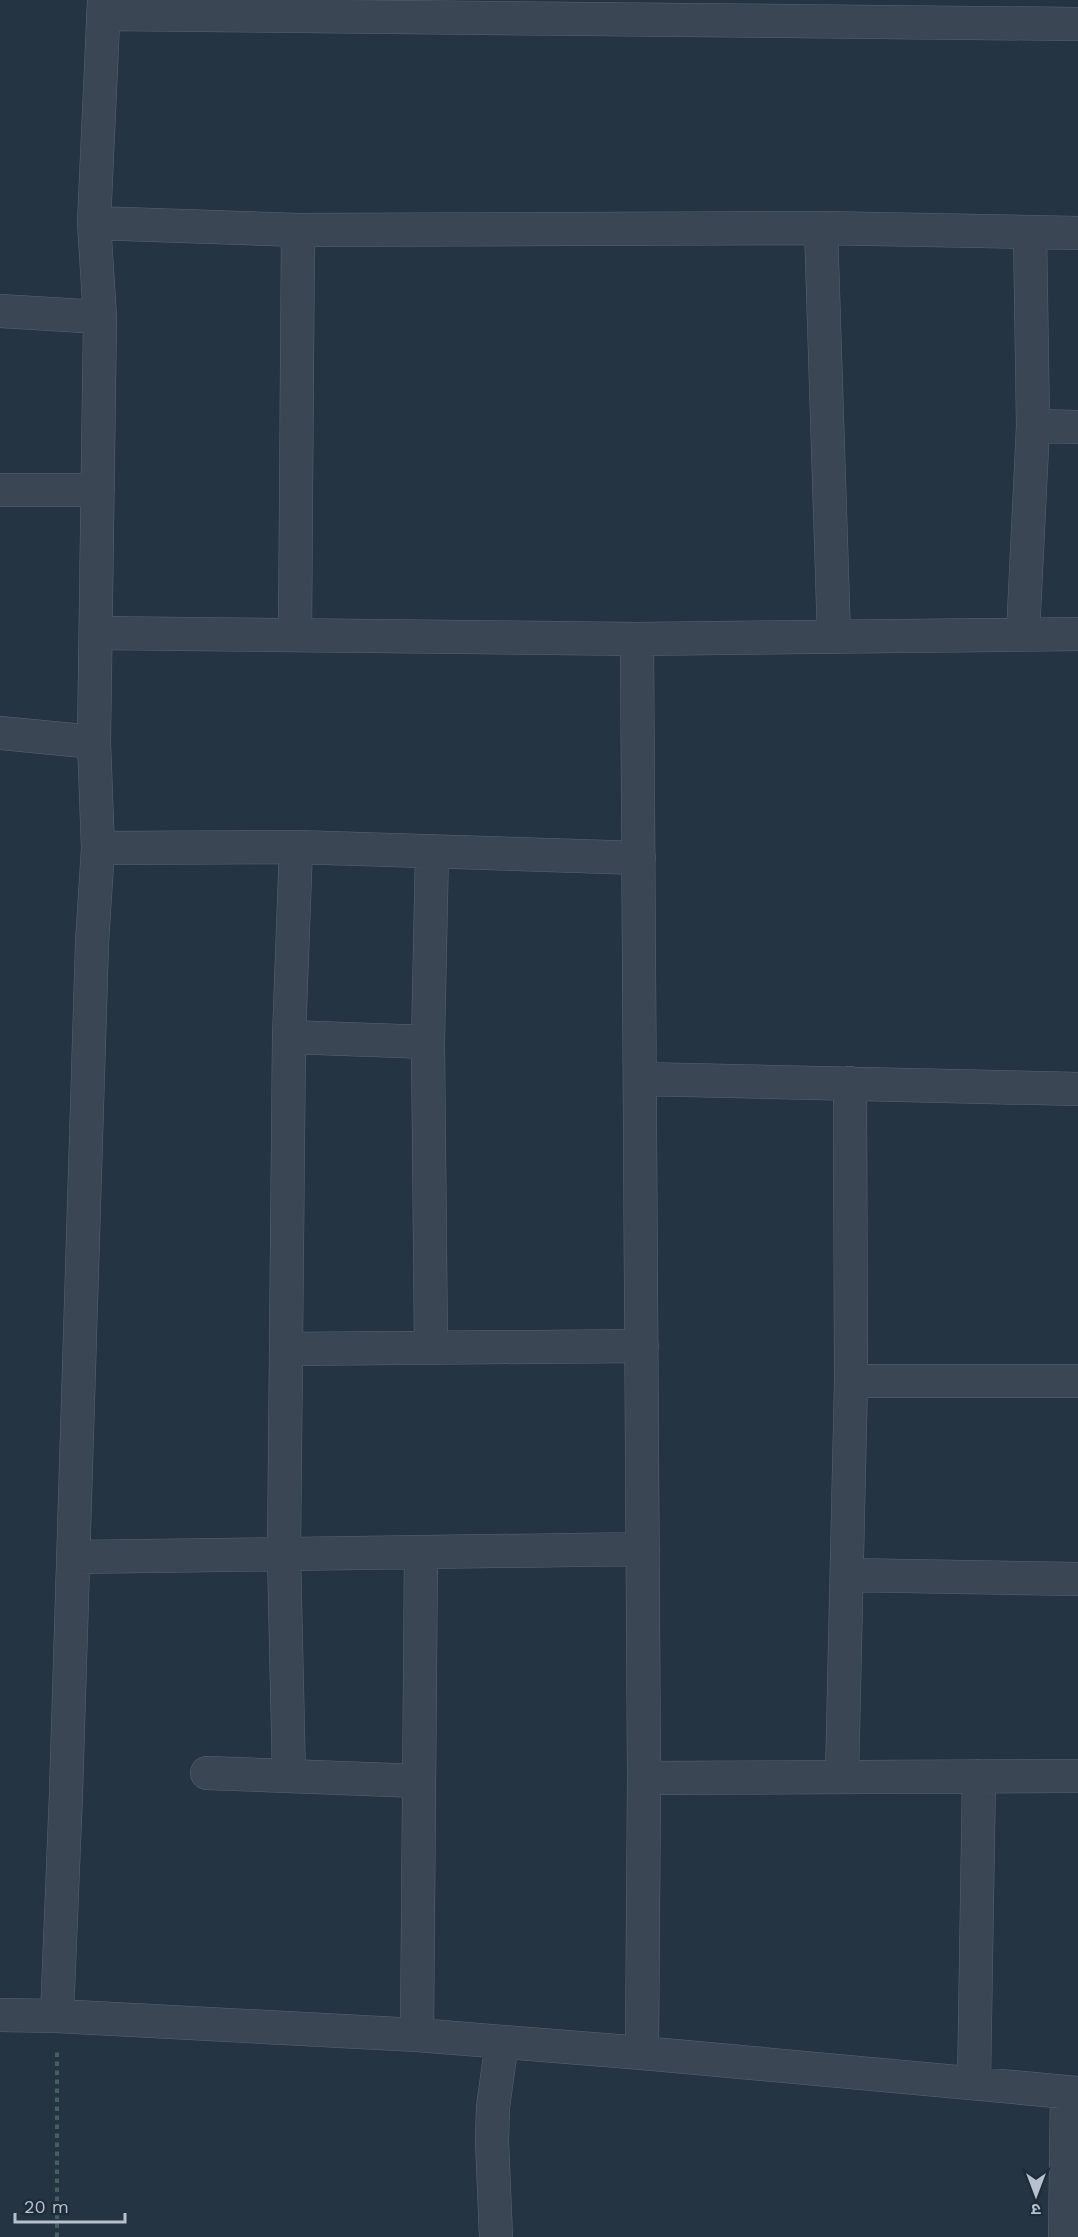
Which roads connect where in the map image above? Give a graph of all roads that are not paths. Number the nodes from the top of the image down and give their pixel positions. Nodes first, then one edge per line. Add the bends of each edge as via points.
1 (104, 7) edge
2 (1078, 24) edge
3 (94, 223) junction
4 (821, 228) junction
5 (298, 230) junction
6 (1030, 232) junction
7 (1078, 233) edge
8 (0, 311) edge
9 (100, 317) junction
10 (1033, 426) junction
11 (1078, 427) edge
12 (0, 490) edge
13 (98, 490) junction
14 (96, 633) junction
15 (1023, 634) junction
16 (1078, 634) edge
17 (295, 635) junction
18 (834, 637) junction
19 (637, 639) junction
20 (0, 733) edge
21 (94, 742) junction
22 (296, 847) junction
23 (98, 848) junction
24 (432, 851) junction
25 (639, 858) junction
26 (289, 1037) junction
27 (428, 1042) junction
28 (641, 1079) junction
29 (850, 1083) junction
30 (1078, 1089) edge
31 (642, 1346) junction
32 (431, 1348) junction
33 (286, 1349) junction
34 (851, 1381) junction
35 (1078, 1381) edge
36 (643, 1549) junction
37 (421, 1552) junction
38 (284, 1555) junction
39 (73, 1557) junction
40 (847, 1575) junction
41 (1078, 1579) edge
42 (207, 1773) dead end
43 (289, 1776) junction
44 (979, 1776) junction
45 (1078, 1776) edge
46 (842, 1777) junction
47 (644, 1778) junction
48 (419, 1781) junction
49 (0, 2014) edge
50 (57, 2016) junction
51 (417, 2035) junction
52 (502, 2042) junction
53 (642, 2053) junction
54 (974, 2083) junction
55 (1073, 2092) edge
56 (496, 2237) edge
57 (1065, 2237) edge

1 - 2 street
1 - 3 street
3 - 5 street
3 - 9 street
4 - 5 street
4 - 6 street
4 - 18 street
5 - 17 street
6 - 7 street
6 - 10 street
8 - 9 street
9 - 13 street
10 - 11 street
10 - 15 street
12 - 13 street
13 - 14 street
14 - 17 street
14 - 21 street
15 - 16 street
15 - 18 street
17 - 19 street
18 - 19 street
19 - 25 street
20 - 21 street
21 - 23 street
22 - 23 street
22 - 24 street
22 - 26 street
23 - 39 street via 91,955
24 - 25 street
24 - 27 street
25 - 28 street
26 - 27 street
26 - 33 street
27 - 32 street
28 - 29 street
28 - 31 street
29 - 30 street
29 - 34 street
31 - 32 street
31 - 36 street
32 - 33 street
33 - 38 street
34 - 35 street
34 - 40 street
36 - 37 street
36 - 47 street
37 - 38 street
37 - 48 street
38 - 39 street
38 - 43 street
39 - 50 street
40 - 41 street
40 - 46 street
42 - 43 street
43 - 48 street
44 - 45 street
44 - 46 street
44 - 54 street
46 - 47 street
47 - 53 street
48 - 51 street
49 - 50 street
50 - 51 street
51 - 52 street
52 - 53 street
52 - 56 street via 492,2141
53 - 54 street
54 - 55 street
55 - 57 street

